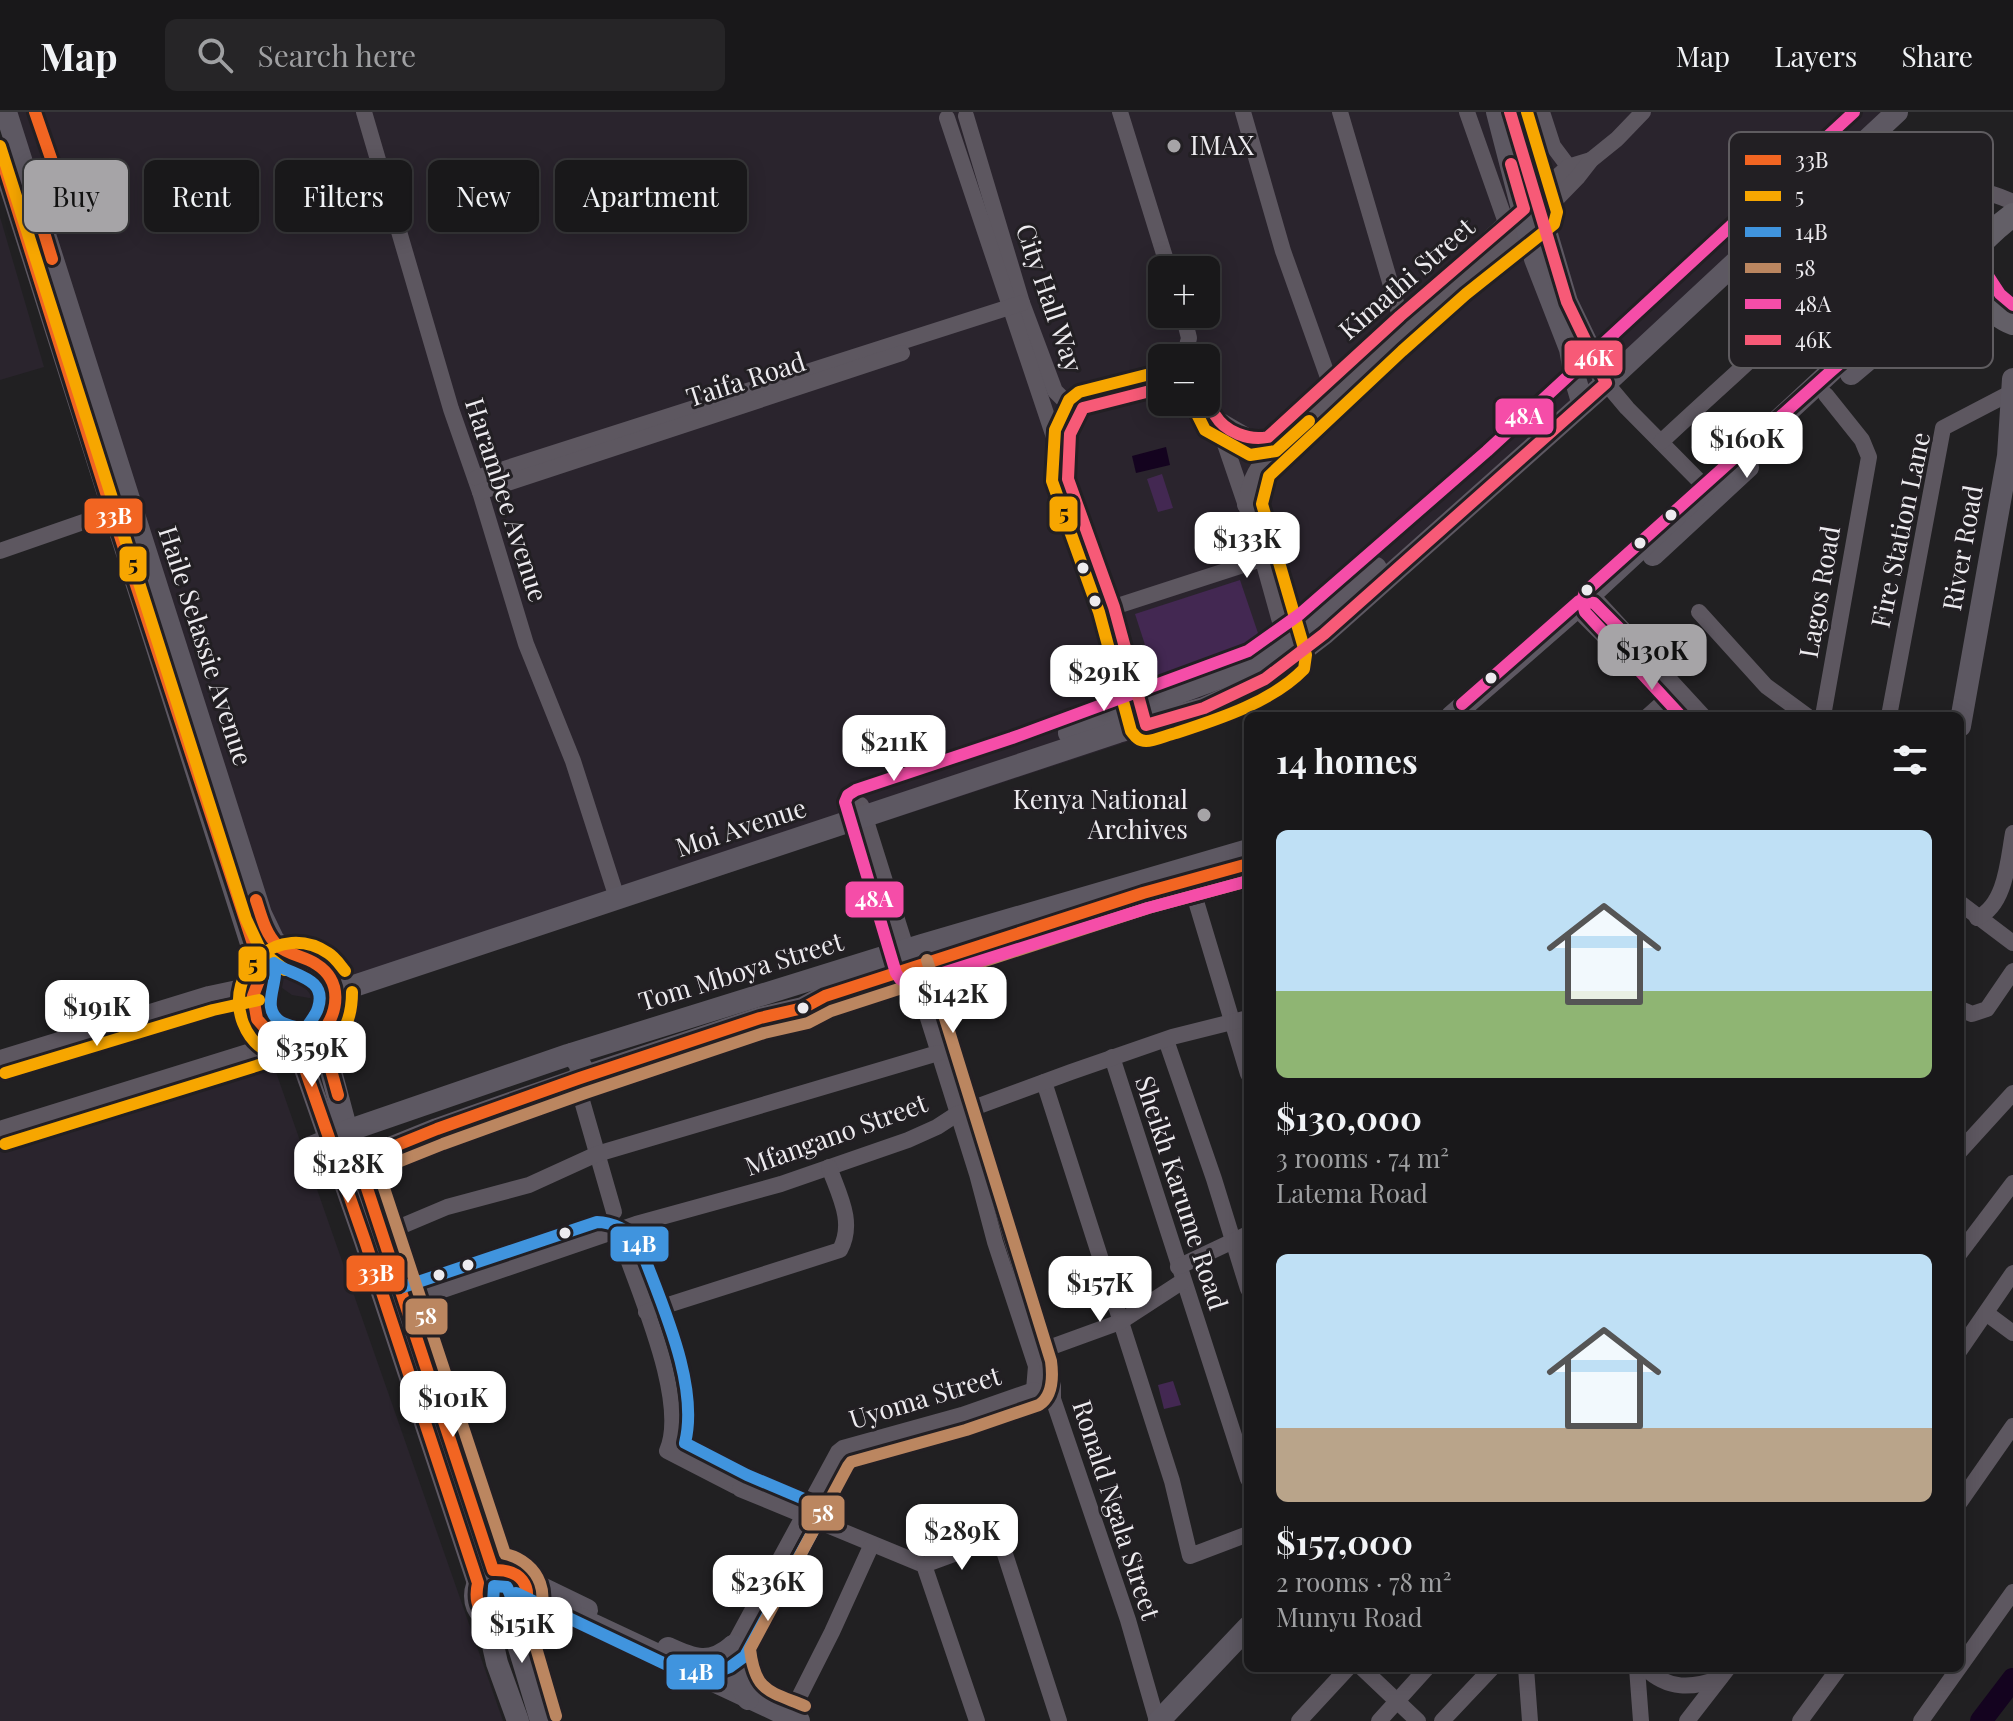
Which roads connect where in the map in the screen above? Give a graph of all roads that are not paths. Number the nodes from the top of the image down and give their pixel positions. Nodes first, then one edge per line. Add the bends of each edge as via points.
1 (6, 112) edge
2 (364, 112) edge
3 (1120, 112) edge
4 (1243, 112) edge
5 (1340, 112) edge
6 (1467, 112) edge
7 (1497, 112) edge
8 (1510, 112) edge
9 (1542, 112) edge
10 (1643, 112) edge
11 (1878, 112) edge
12 (1897, 112) edge
13 (969, 114) edge
14 (944, 115) edge
15 (1857, 132) edge
16 (1875, 132) edge
17 (0, 154) edge
18 (1573, 173) junction
19 (1993, 196) edge
20 (2013, 202) edge
21 (2013, 215) edge
22 (1525, 219) junction
23 (1993, 233) edge
24 (1729, 255) edge
25 (1165, 256) edge
26 (1729, 263) edge
27 (1018, 310) junction
28 (1993, 310) edge
29 (1400, 316) junction
30 (2013, 323) edge
31 (1741, 368) edge
32 (1839, 368) edge
33 (1858, 368) edge
34 (1603, 376) junction
35 (1333, 384) junction
36 (2012, 385) edge
37 (1148, 390) edge
38 (1580, 395) junction
39 (1826, 395) junction
40 (1083, 408) junction
41 (1216, 418) joint
42 (1661, 442) junction
43 (1068, 479) junction
44 (478, 485) junction
45 (1710, 492) junction
46 (107, 496) junction
47 (1245, 505) junction
48 (92, 519) junction
49 (117, 524) junction
50 (0, 551) edge
51 (1262, 559) junction
52 (1114, 607) junction
53 (1586, 609) junction
54 (1699, 612) dead end
55 (1288, 652) junction
56 (1667, 699) junction
57 (1457, 712) edge
58 (1477, 712) edge
59 (1652, 712) edge
60 (1680, 712) edge
61 (1699, 712) edge
62 (1802, 712) edge
63 (1824, 712) edge
64 (1890, 712) edge
65 (1962, 712) edge
66 (1143, 716) junction
67 (863, 811) junction
68 (2013, 833) edge
69 (1244, 852) edge
70 (1244, 865) edge
71 (1187, 874) junction
72 (615, 892) junction
73 (1964, 907) edge
74 (1977, 918) junction
75 (2013, 943) edge
76 (916, 957) junction
77 (295, 958) junction
78 (2013, 971) edge
79 (259, 979) junction
80 (334, 987) junction
81 (1964, 1011) edge
82 (1240, 1020) edge
83 (321, 1034) junction
84 (1166, 1040) junction
85 (289, 1042) junction
86 (1244, 1047) edge
87 (938, 1053) junction
88 (572, 1054) junction
89 (1112, 1057) junction
90 (0, 1058) edge
91 (548, 1063) junction
92 (571, 1082) junction
93 (1044, 1082) junction
94 (2013, 1093) edge
95 (964, 1112) junction
96 (0, 1129) edge
97 (328, 1139) junction
98 (1964, 1147) edge
99 (597, 1154) junction
100 (358, 1161) junction
101 (829, 1167) junction
102 (2013, 1183) edge
103 (614, 1212) junction
104 (636, 1224) junction
105 (383, 1234) junction
106 (1241, 1237) edge
107 (600, 1238) junction
108 (624, 1248) junction
109 (1964, 1248) edge
110 (1244, 1259) edge
111 (2013, 1273) edge
112 (1180, 1274) junction
113 (405, 1303) junction
114 (646, 1312) junction
115 (1982, 1318) junction
116 (1120, 1322) junction
117 (1964, 1323) edge
118 (2013, 1333) edge
119 (1964, 1344) edge
120 (1043, 1350) junction
121 (1034, 1390) junction
122 (1053, 1399) junction
123 (2013, 1426) edge
124 (1242, 1443) edge
125 (1964, 1496) edge
126 (803, 1516) junction
127 (1244, 1536) edge
128 (872, 1544) junction
129 (924, 1565) junction
130 (486, 1577) junction
131 (523, 1579) junction
132 (2013, 1592) edge
133 (518, 1617) junction
134 (487, 1619) junction
135 (1244, 1631) edge
136 (733, 1646) junction
137 (1964, 1661) edge
138 (1344, 1672) edge
139 (1366, 1672) edge
140 (1423, 1672) edge
141 (1488, 1672) edge
142 (1526, 1672) edge
143 (1637, 1672) edge
144 (1650, 1672) edge
145 (1836, 1672) edge
146 (1956, 1672) edge
147 (1724, 1673) edge
148 (748, 1699) junction
149 (1397, 1701) junction
150 (794, 1719) edge
151 (518, 1721) edge
152 (541, 1721) edge
153 (977, 1721) edge
154 (1059, 1721) edge
155 (1158, 1721) edge
156 (1299, 1721) edge
157 (1379, 1721) edge
158 (1418, 1721) edge
159 (1442, 1721) edge
160 (1530, 1721) edge
161 (1641, 1721) edge
162 (1687, 1721) edge
163 (1800, 1721) edge
164 (1921, 1721) edge

1 - 77 main road, Haile Selassie Avenue via 261,914 274,941
2 - 44 street, Harambee Avenue
3 - 25 street
4 - 35 street via 1283,251
5 - 29 street
6 - 22 street
7 - 22 main road
8 - 22 main road
9 - 18 street via 1553,146
10 - 18 street, Kimathi Street
11 - 15 main road, Moi Avenue
12 - 16 main road, Moi Avenue
13 - 14 street via 955,120
13 - 27 street, City Hall Way
14 - 27 street, City Hall Way
17 - 46 main road, Haile Selassie Avenue
18 - 22 street, Kimathi Street
19 - 20 street
21 - 23 highway
22 - 29 street, Kimathi Street
22 - 34 main road
22 - 35 street, Kimathi Street
22 - 38 main road via 1570,349
24 - 34 main road, Moi Avenue
26 - 34 main road, Moi Avenue
27 - 40 street, City Hall Way via 1055,391
27 - 43 street, City Hall Way
27 - 44 street, Taifa Road
28 - 30 highway
29 - 35 street, Kimathi Street
31 - 42 street
32 - 45 main road
33 - 39 main road
34 - 38 main road, Moi Avenue
34 - 42 street
35 - 41 street, Kimathi Street via 1262,439 1240,434
35 - 47 street, Kimathi Street via 1256,467
36 - 64 street, Fire Station Lane via 1943,428
36 - 65 main road, River Road via 2008,456
37 - 40 street
38 - 55 main road, Moi Avenue via 1324,634
39 - 45 main road
39 - 63 street, Lagos Road via 1869,457
40 - 43 street, City Hall Way via 1070,434
41 - 47 street
42 - 45 street
43 - 52 street, City Hall Way
44 - 72 street, Harambee Avenue via 526,644 573,761
45 - 53 main road
46 - 48 street
46 - 49 main road, Haile Selassie Avenue
47 - 51 street
48 - 49 street
48 - 50 street
49 - 79 main road, Haile Selassie Avenue
51 - 52 street
51 - 55 street
52 - 66 street, City Hall Way
53 - 56 street
53 - 57 main road
53 - 58 main road
53 - 61 street
54 - 62 street via 1766,686
55 - 66 main road, Moi Avenue via 1265,679 1234,695 1204,708
56 - 59 street
56 - 60 street
66 - 67 main road, Moi Avenue
67 - 72 main road, Moi Avenue
67 - 76 street, Ronald Ngala Street
68 - 74 street via 1996,902
69 - 71 main road, Tom Mboya Street
70 - 71 main road, Tom Mboya Street
71 - 76 main road, Tom Mboya Street
71 - 82 street
72 - 80 main road, Moi Avenue
73 - 74 street
74 - 75 street
76 - 87 street, Ronald Ngala Street
76 - 88 main road, Tom Mboya Street
76 - 92 main road, Tom Mboya Street via 803,1008
76 - 95 street, Ronald Ngala Street
77 - 79 main road
77 - 80 main road, Haile Selassie Avenue via 320,966
78 - 81 street via 1987,1009
79 - 85 main road, Haile Selassie Avenue via 253,1007 257,1019
79 - 90 street
80 - 83 main road via 335,1014
82 - 84 street, Mfangano Street
82 - 86 street
83 - 85 main road
83 - 97 main road, Haile Selassie Avenue
84 - 89 street, Mfangano Street
84 - 106 street
85 - 96 street
85 - 97 main road, Haile Selassie Avenue
87 - 95 street, Ronald Ngala Street
87 - 99 street
88 - 91 main road, Tom Mboya Street
88 - 92 main road via 581,1066
89 - 93 street, Mfangano Street
89 - 112 street, Sheikh Karume Road
91 - 92 main road via 548,1082
91 - 97 main road, Tom Mboya Street
92 - 99 street
92 - 100 main road, Tom Mboya Street
93 - 95 street, Mfangano Street
93 - 116 street
94 - 98 street
95 - 101 street, Mfangano Street via 908,1140
95 - 120 street, Ronald Ngala Street
95 - 121 street, Ronald Ngala Street via 1036,1366
97 - 100 main road, Haile Selassie Avenue
97 - 130 main road, Haile Selassie Avenue
99 - 103 street
99 - 105 street via 529,1185 447,1207
100 - 105 main road, Haile Selassie Avenue
101 - 104 street, Mfangano Street
101 - 114 street via 847,1218 847,1237 840,1250
102 - 109 street
103 - 104 street
103 - 107 street
104 - 107 street, Mfangano Street
104 - 108 street
105 - 113 main road, Haile Selassie Avenue
106 - 110 street
106 - 112 street
107 - 108 street
107 - 113 street
108 - 114 street
111 - 115 street
112 - 116 street
112 - 124 street, Sheikh Karume Road
113 - 130 main road, Haile Selassie Avenue
114 - 126 street via 664,1363 671,1408 673,1435 667,1451
115 - 117 street
115 - 118 street
115 - 119 street
116 - 120 street
116 - 127 street via 1172,1481 1190,1556
120 - 122 street, Ronald Ngala Street
121 - 122 street, Uyoma Street
121 - 126 street, Uyoma Street via 843,1448
122 - 155 street, Ronald Ngala Street
123 - 125 street
126 - 128 street
126 - 136 street, Uyoma Street
128 - 129 street
128 - 150 street
129 - 153 street
129 - 154 street via 981,1544 999,1546
130 - 131 main road via 509,1570
130 - 134 main road, Haile Selassie Avenue via 475,1599
131 - 133 main road via 528,1601
131 - 136 main road via 686,1656 713,1658
132 - 137 street
133 - 134 main road via 499,1623
133 - 148 main road via 557,1612 579,1618
133 - 152 main road
134 - 151 main road, Haile Selassie Avenue
135 - 155 main road
136 - 148 main road via 738,1680
138 - 156 street
139 - 149 street
140 - 149 street
141 - 159 street
142 - 160 street
143 - 161 street
144 - 147 street via 1665,1683 1693,1687
145 - 163 street
146 - 164 street
147 - 162 street
148 - 150 main road
149 - 157 street
149 - 158 street

